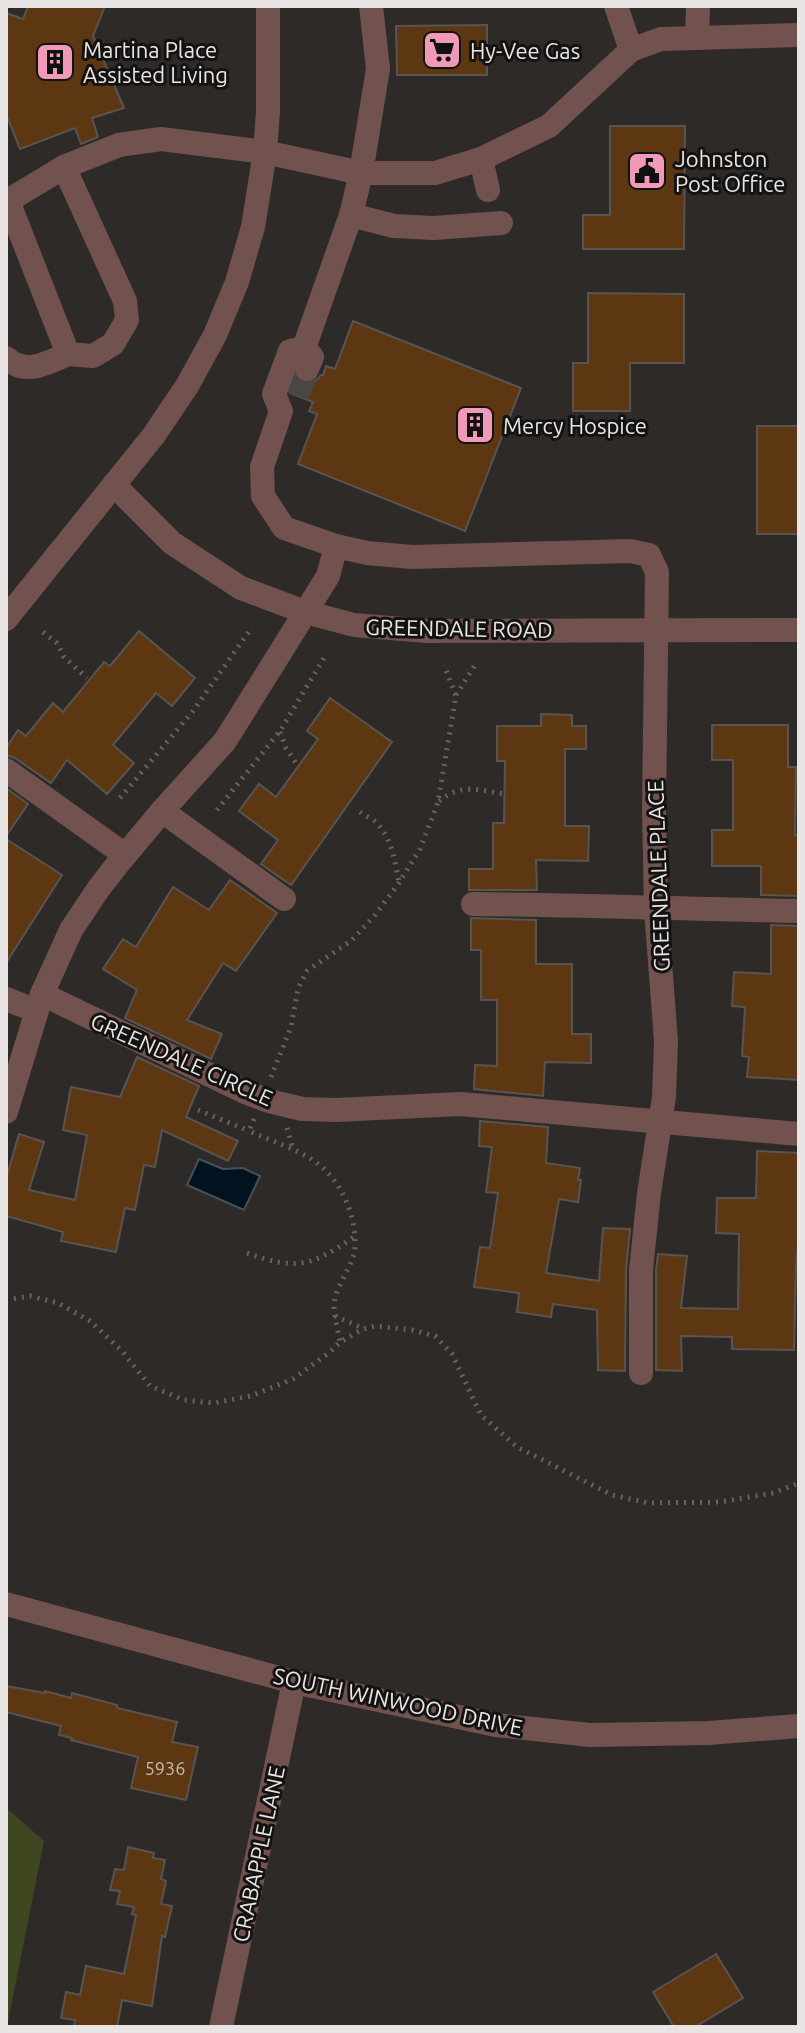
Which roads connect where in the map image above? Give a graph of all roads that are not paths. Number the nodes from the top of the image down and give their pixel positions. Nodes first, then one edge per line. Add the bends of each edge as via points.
1 (268, 6) edge
2 (371, 6) edge
3 (616, 6) edge
4 (698, 6) edge
5 (799, 35) edge
6 (697, 38) junction
7 (631, 50) junction
8 (265, 152) junction
9 (481, 159) junction
10 (64, 167) junction
11 (361, 173) junction
12 (488, 190) dead end
13 (7, 201) edge
14 (351, 215) junction
15 (501, 223) dead end
16 (68, 354) junction
17 (6, 358) edge
18 (114, 485) junction
19 (336, 546) junction
20 (11, 612) edge
21 (305, 612) junction
22 (657, 630) junction
23 (799, 630) edge
24 (6, 770) edge
25 (162, 811) junction
26 (125, 855) junction
27 (284, 899) dead end
28 (473, 904) dead end
29 (656, 909) junction
30 (799, 911) edge
31 (6, 999) edge
32 (39, 1003) junction
33 (6, 1112) edge
34 (660, 1122) junction
35 (799, 1134) edge
36 (641, 1373) dead end
37 (6, 1604) edge
38 (294, 1682) junction
39 (799, 1726) edge
40 (221, 2027) edge

1 - 8 street
2 - 11 street via 378,69
3 - 7 street
4 - 6 street
5 - 6 street
6 - 7 street via 661,39
7 - 9 street via 549,126
8 - 10 street via 161,139 119,145
8 - 11 street
8 - 18 street via 253,227 215,335 187,386
9 - 11 street via 435,173
9 - 12 street
10 - 13 street
10 - 16 street via 125,301 127,320 113,344 93,356
11 - 14 street
13 - 16 street
14 - 15 street via 394,226
14 - 19 street via 305,359 290,351 274,394 290,404 262,467 263,496 284,528
16 - 17 street via 33,369
18 - 20 street
18 - 21 street, GREENDALE ROAD via 172,543 241,588
19 - 21 street via 328,576
19 - 22 street, GREENDALE PLACE via 412,557 630,551 649,555 657,572
21 - 22 street, GREENDALE ROAD via 354,625 427,631
21 - 25 street via 225,741
22 - 23 street, GREENDALE ROAD
22 - 29 street, GREENDALE PLACE
24 - 26 street
25 - 26 street
25 - 27 street
26 - 32 street via 71,930
28 - 29 street
29 - 30 street
29 - 34 street, GREENDALE PLACE via 666,1041
31 - 32 street, GREENDALE CIRCLE
32 - 33 street
32 - 34 street, GREENDALE CIRCLE via 262,1099 302,1109 461,1104
34 - 35 street
34 - 36 street, GREENDALE PLACE via 641,1270
37 - 38 street, SOUTH WINWOOD DRIVE
38 - 39 street, SOUTH WINWOOD DRIVE via 496,1725 590,1735
38 - 40 street, CRABAPPLE LANE

